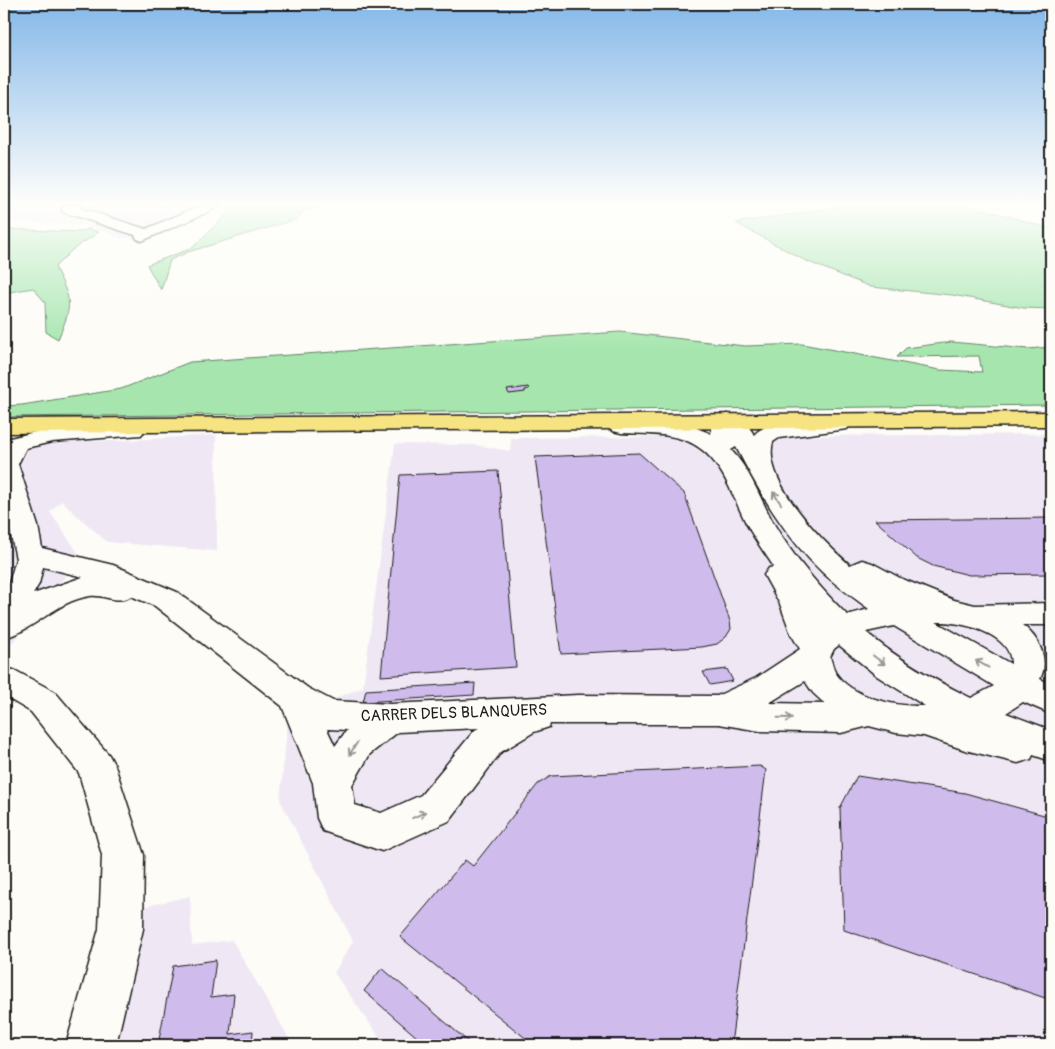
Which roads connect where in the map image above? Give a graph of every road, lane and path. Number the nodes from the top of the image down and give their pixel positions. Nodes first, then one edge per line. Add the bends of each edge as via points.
1 (1051, 420) edge
2 (728, 421) junction
3 (867, 421) junction
4 (582, 422) junction
5 (231, 425) joint
6 (8, 442) edge
7 (747, 469) junction
8 (4, 499) edge
9 (796, 525) junction
10 (24, 526) junction
11 (27, 569) junction
12 (96, 579) junction
13 (964, 613) junction
14 (899, 614) junction
15 (1051, 614) edge
16 (4, 616) edge
17 (4, 627) edge
18 (1051, 627) edge
19 (824, 644) junction
20 (1037, 671) edge
21 (4, 680) edge
22 (296, 698) junction
23 (563, 710) junction
24 (720, 710) junction
25 (868, 712) junction
26 (972, 714) junction
27 (390, 718) junction
28 (926, 721) junction
29 (1051, 746) edge
30 (1051, 756) edge
31 (332, 783) junction
32 (91, 1045) edge

1 - 3 main road
2 - 3 main road
2 - 4 main road
2 - 7 street via 722,428 722,436
3 - 7 street via 770,433
4 - 5 main road
4 - 7 street via 696,435
5 - 6 street via 52,435
6 - 10 street via 6,464
9 -> 7 street via 770,487
7 - 19 street via 766,534 769,557 795,604 807,634
8 - 10 street
9 - 13 street via 874,577
9 - 14 street via 828,561
10 - 11 street
11 - 12 street, CARRER DELS BLANQUERS via 50,587
11 - 16 street
12 - 17 street, CARRER DELS BLANQUERS via 50,598
12 - 22 street, CARRER DELS BLANQUERS via 166,599
13 - 14 street
13 - 15 street
13 - 20 street via 1001,626
14 - 19 street via 870,620
20 -> 14 street via 961,653
18 - 20 street via 1036,634
19 - 24 street, CARRER DELS BLANQUERS via 784,680
19 - 25 street via 818,672 835,693
19 -> 26 street via 897,673
20 - 26 street via 1001,702
21 - 32 street via 43,702 96,766 123,855 121,929
22 - 27 street, CARRER DELS BLANQUERS via 328,715
22 - 31 street
23 - 24 street, CARRER DELS BLANQUERS
23 - 27 street, CARRER DELS BLANQUERS
31 -> 23 street via 337,818 382,832 434,808 488,740 521,722
24 -> 25 street, CARRER DELS BLANQUERS via 760,717 841,719
25 - 28 street via 898,720
26 - 28 street
26 - 29 street
27 -> 31 street via 357,742
28 - 30 street via 965,735

